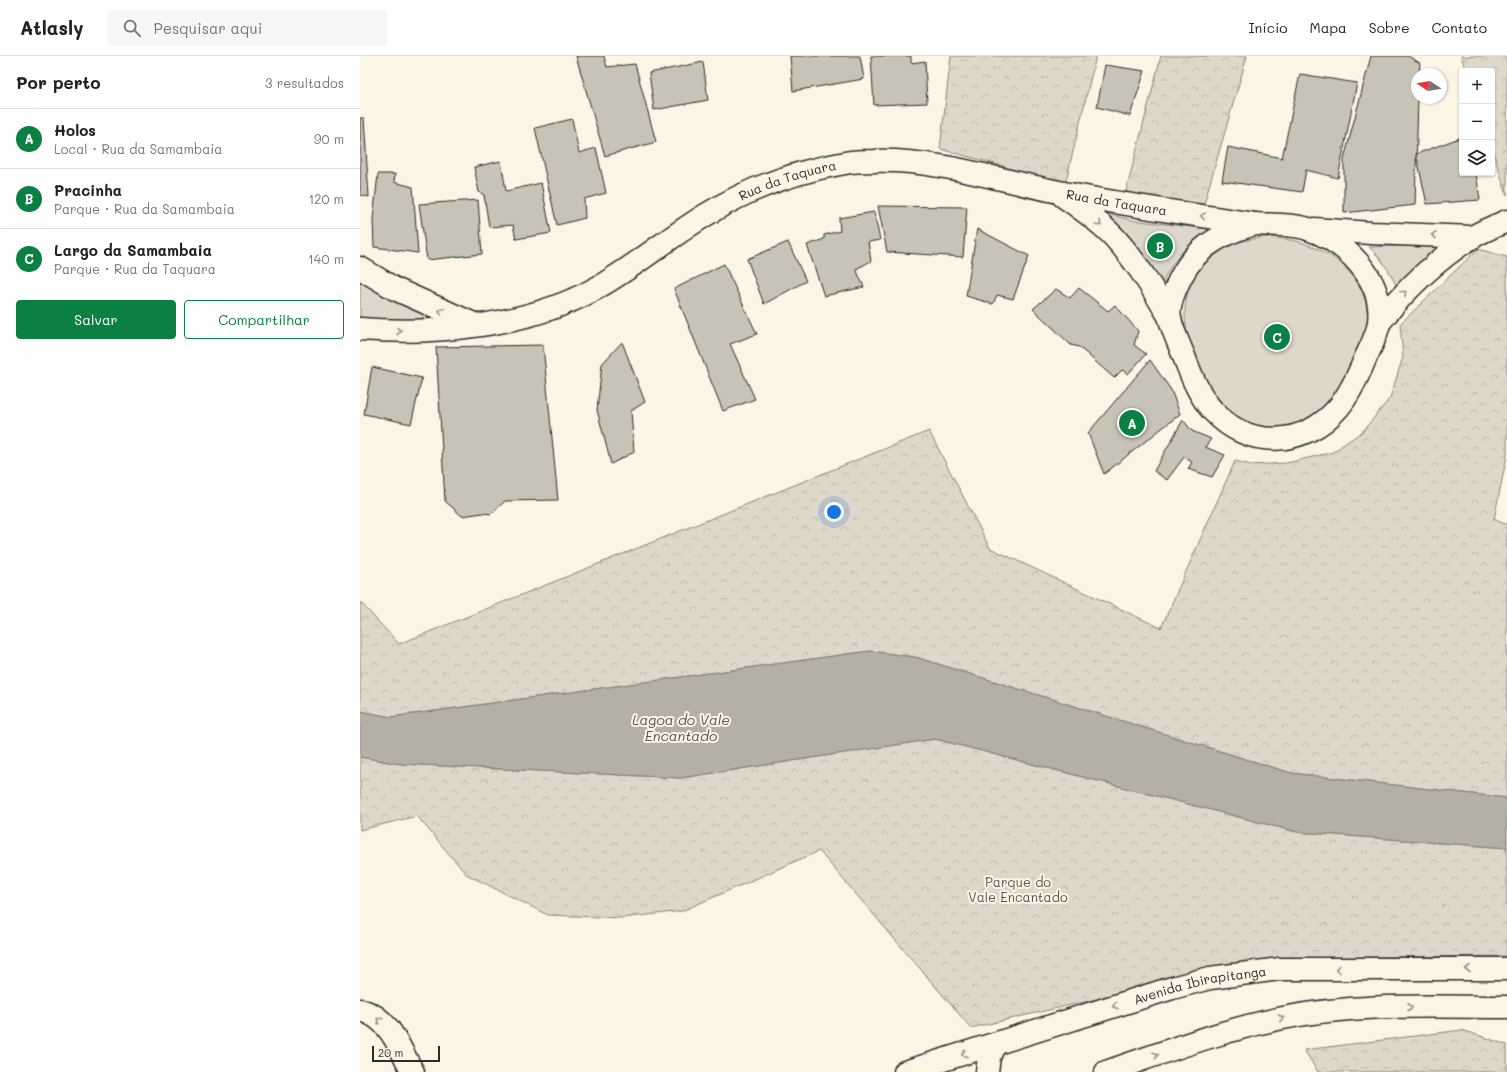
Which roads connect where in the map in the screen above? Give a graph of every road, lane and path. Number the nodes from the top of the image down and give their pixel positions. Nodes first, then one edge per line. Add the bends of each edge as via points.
1 (1057, 192) junction
2 (1507, 221) edge
3 (1255, 224) junction
4 (1304, 228) junction
5 (1475, 236) junction
6 (1507, 238) edge
7 (360, 268) edge
8 (1170, 318) junction
9 (1379, 323) junction
10 (477, 325) junction
11 (360, 329) edge
12 (1507, 969) edge
13 (1507, 1007) edge
14 (360, 1010) edge
15 (394, 1036) junction
16 (995, 1044) junction
17 (946, 1067) edge
18 (399, 1072) edge
19 (413, 1072) edge
20 (905, 1072) edge
21 (987, 1072) edge
22 (1106, 1072) edge

3 -> 1 street, Rua da Taquara
1 -> 8 street via 1113,236 1134,262
1 - 10 street, Rua da Taquara via 958,169 900,160 848,162 797,174 748,192 709,213 594,290 519,318
2 - 5 street
3 - 4 street
3 - 8 street via 1231,230 1196,254 1180,275 1173,295
5 -> 4 street
4 - 9 street via 1329,239 1348,252 1361,266 1373,284 1379,306
5 - 6 street
9 -> 5 street via 1403,294 1439,261
10 -> 7 street via 436,309
8 - 9 street via 1191,376 1214,412 1228,424 1247,434 1270,440 1293,438 1316,428 1338,408 1355,383
11 -> 10 street, Rua da Taquara via 443,330
12 -> 16 street, Avenida Ibirapitanga via 1280,969 1244,973 1210,978 1172,988
22 -> 13 street via 1205,1038 1284,1018 1376,1008
15 -> 14 street via 383,1022
15 - 18 street via 400,1052
15 - 19 street
16 -> 17 street, Avenida Ibirapitanga
16 - 21 street via 989,1056
17 - 20 street, Avenida Ibirapitanga

